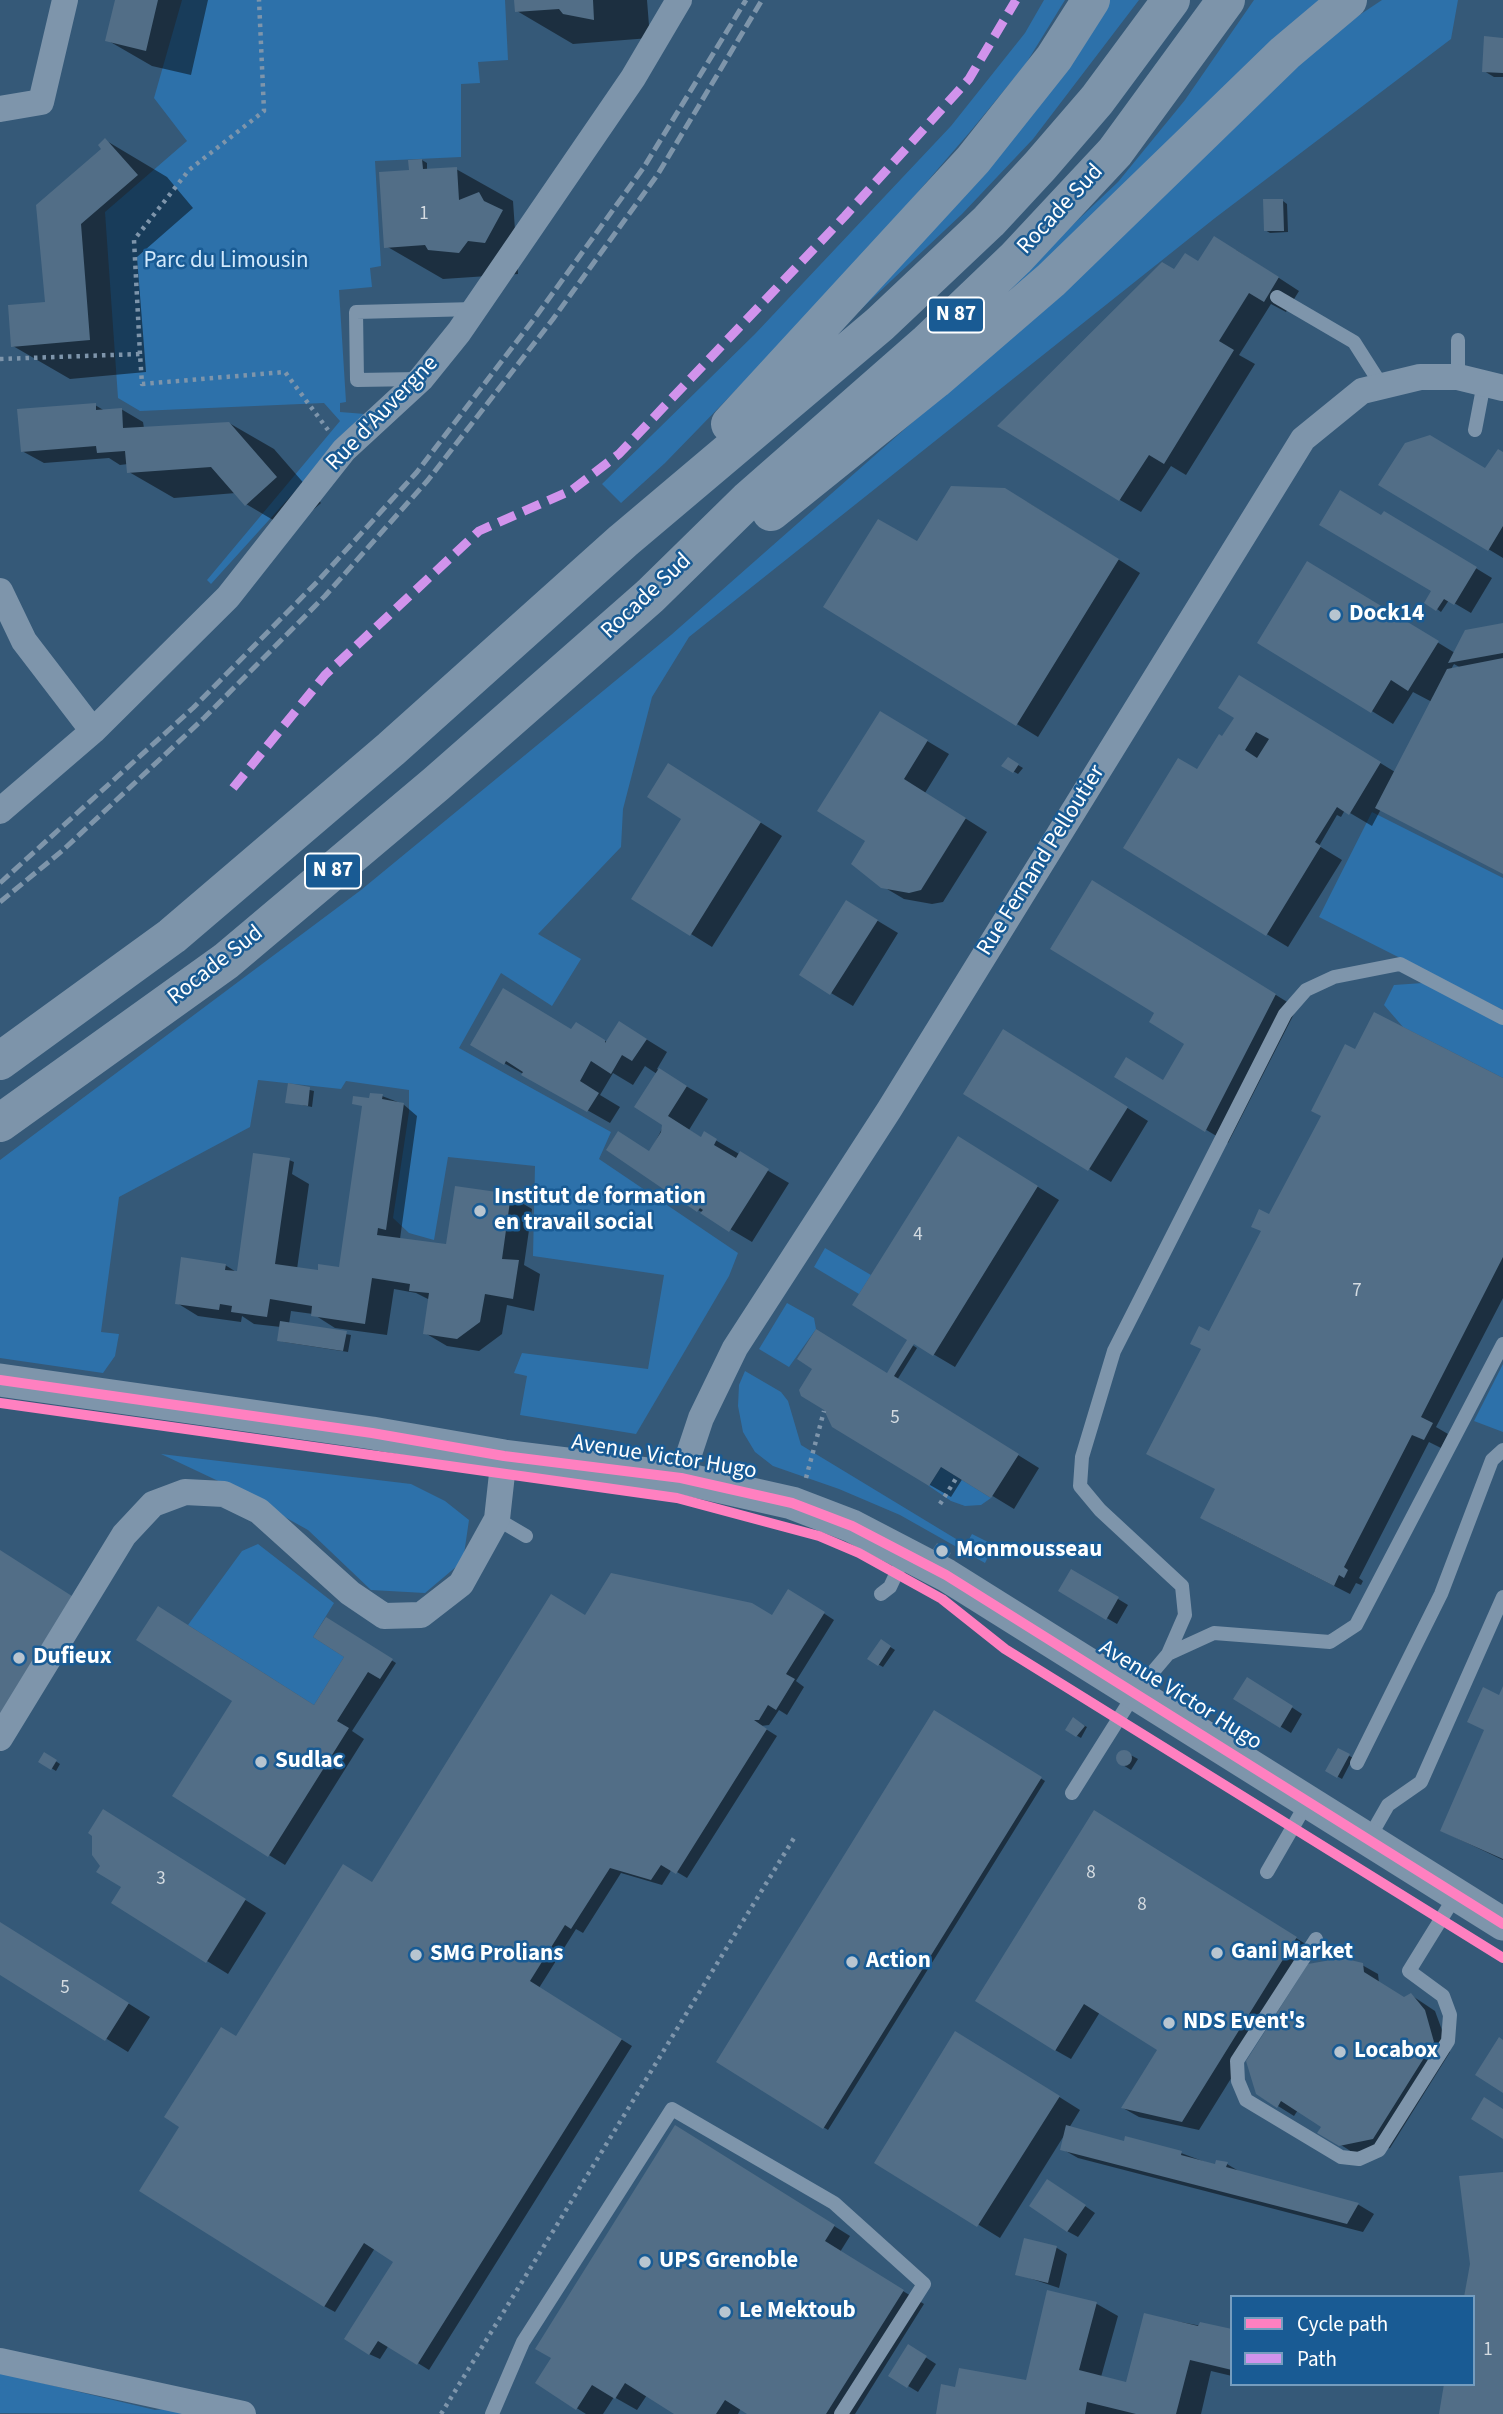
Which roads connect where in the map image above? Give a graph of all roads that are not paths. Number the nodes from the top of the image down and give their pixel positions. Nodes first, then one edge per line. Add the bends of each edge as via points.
1 (65, 0) edge
2 (679, 0) edge
3 (1091, 0) edge
4 (1171, 0) edge
5 (1226, 0) edge
6 (1348, 0) edge
7 (0, 109) edge
8 (1277, 297) dead end
9 (475, 310) junction
10 (1458, 340) dead end
11 (1458, 377) junction
12 (421, 379) junction
13 (1493, 385) edge
14 (1382, 386) junction
15 (1475, 430) dead end
16 (623, 541) junction
17 (0, 591) edge
18 (650, 596) junction
19 (93, 731) junction
20 (0, 811) edge
21 (1503, 1018) edge
22 (0, 1061) edge
23 (0, 1124) edge
24 (1503, 1344) edge
25 (0, 1380) edge
26 (1503, 1450) edge
27 (504, 1455) junction
28 (681, 1478) junction
29 (497, 1519) junction
30 (526, 1536) dead end
31 (907, 1552) junction
32 (881, 1594) dead end
33 (1503, 1597) edge
34 (1168, 1654) junction
35 (1135, 1693) junction
36 (0, 1738) edge
37 (1357, 1763) dead end
38 (1072, 1793) dead end
39 (1308, 1801) junction
40 (1368, 1840) junction
41 (1267, 1872) dead end
42 (1456, 1895) junction
43 (1503, 1924) edge
44 (1315, 1939) dead end
45 (0, 2361) edge
46 (243, 2414) edge
47 (492, 2414) edge
48 (841, 2414) edge

1 - 7 street via 41,102
2 - 9 street, Rue d'Auvergne via 633,78
3 - 16 highway via 1054,58 973,160
4 - 16 highway, Rocade Sud / N 87 via 1097,100 989,221 880,324
5 - 18 highway, Rocade Sud / N 87 via 1115,152 1016,258 748,500
6 - 18 highway via 1285,52 1051,280 935,380 699,574
8 - 14 lane via 1354,342
9 - 12 street, Rue d'Auvergne
9 - 12 lane via 356,313 357,380
10 - 11 lane
11 - 13 street, Rue Fernand Pelloutier
11 - 14 street, Rue Fernand Pelloutier via 1420,377
12 - 19 street, Rue d'Auvergne via 344,450 228,597
13 - 15 lane
14 - 28 street, Rue Fernand Pelloutier via 1362,391 1326,417 1303,439 1276,480 889,1110 734,1348 701,1418
16 - 22 highway, Rocade Sud / N 87 via 391,750 172,936
17 - 19 street via 24,641
18 - 23 highway, Rocade Sud / N 87 via 226,961
19 - 20 street, Rue d'Auvergne
21 - 34 lane via 1400,964 1334,977 1306,990 1285,1014 1114,1351 1082,1457 1080,1486 1182,1586 1185,1615
24 - 34 lane via 1356,1625 1330,1642 1214,1633
25 - 27 street, Avenue Victor Hugo
26 - 37 lane via 1492,1460 1441,1594
27 - 28 street, Avenue Victor Hugo
27 - 29 street
28 - 31 street, Avenue Victor Hugo via 792,1503
29 - 30 lane
29 - 36 street via 461,1584 421,1615 384,1616 350,1593 259,1511 224,1494 185,1492 153,1504 124,1535
31 - 32 lane via 891,1587
31 - 35 street, Avenue Victor Hugo
33 - 40 lane via 1421,1782 1388,1805
34 - 35 lane
35 - 38 lane
35 - 39 street, Avenue Victor Hugo
39 - 40 street, Avenue Victor Hugo
39 - 41 lane
40 - 42 street, Avenue Victor Hugo
42 - 43 street, Avenue Victor Hugo
42 - 44 lane via 1409,1971 1443,1996 1450,2015 1448,2041 1379,2150 1359,2159 1341,2157 1246,2100 1237,2081 1237,2061
45 - 46 street
47 - 48 lane via 523,2342 672,2109 834,2203 924,2284

